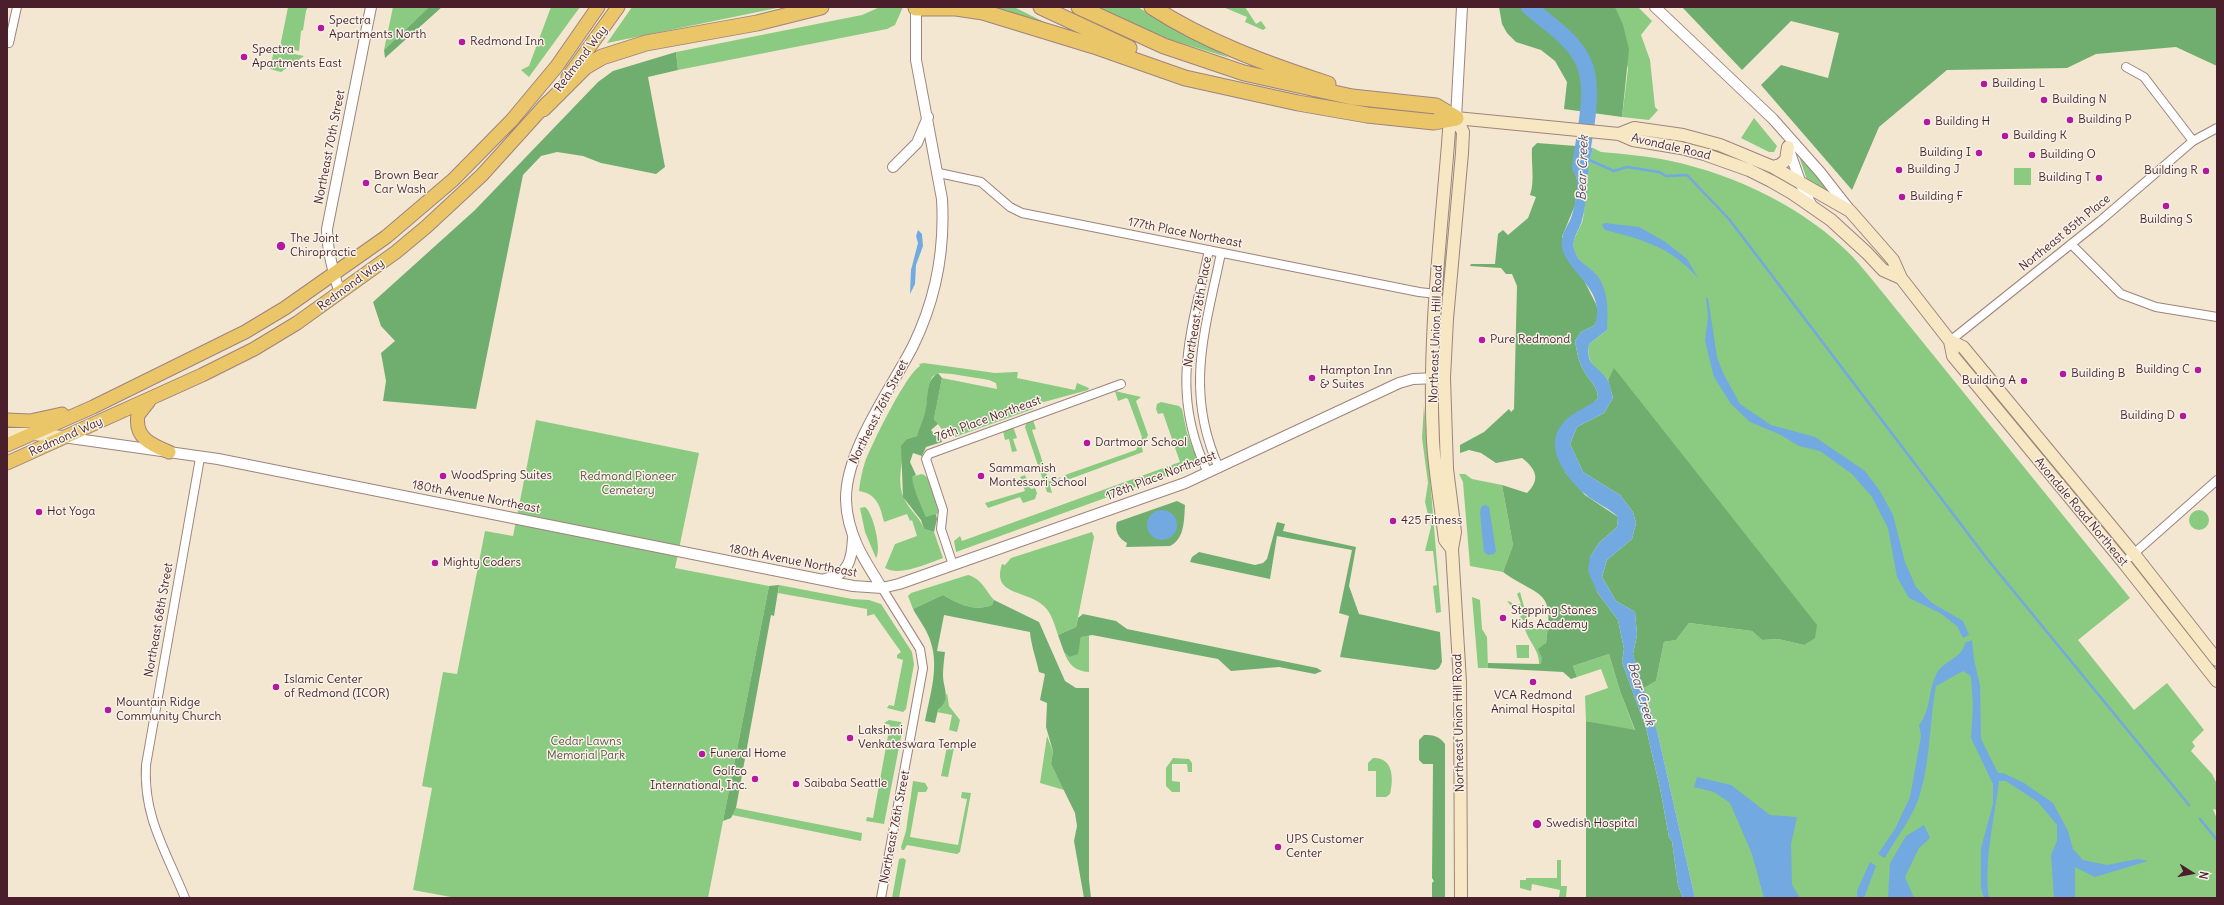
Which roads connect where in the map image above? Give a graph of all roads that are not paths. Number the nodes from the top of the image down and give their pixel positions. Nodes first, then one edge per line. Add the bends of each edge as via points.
1 (17, 7) edge
2 (371, 7) edge
3 (598, 7) edge
4 (618, 7) edge
5 (821, 7) edge
6 (916, 7) edge
7 (1041, 7) edge
8 (1078, 7) edge
9 (1152, 7) edge
10 (1462, 7) edge
11 (1655, 7) edge
12 (9, 43) dead end
13 (2126, 67) dead end
14 (1246, 90) junction
15 (1389, 102) junction
16 (543, 108) junction
17 (928, 117) junction
18 (1456, 118) junction
19 (1772, 119) junction
20 (2217, 128) edge
21 (1618, 134) junction
22 (2193, 141) junction
23 (1788, 147) junction
24 (893, 167) dead end
25 (1773, 167) junction
26 (939, 173) junction
27 (1799, 180) junction
28 (1812, 206) junction
29 (1850, 211) junction
30 (2071, 244) junction
31 (1209, 250) junction
32 (1220, 252) junction
33 (334, 274) junction
34 (1901, 278) junction
35 (340, 293) junction
36 (1436, 294) junction
37 (2217, 317) edge
38 (1950, 341) junction
39 (1438, 378) junction
40 (1121, 384) dead end
41 (156, 396) junction
42 (81, 412) junction
43 (7, 420) edge
44 (7, 426) edge
45 (7, 434) edge
46 (33, 434) junction
47 (63, 438) junction
48 (7, 445) edge
49 (169, 452) junction
50 (200, 458) junction
51 (7, 463) edge
52 (1219, 468) junction
53 (1208, 473) junction
54 (2217, 480) edge
55 (853, 536) junction
56 (2134, 554) junction
57 (2124, 563) junction
58 (953, 565) junction
59 (820, 580) junction
60 (882, 588) junction
61 (2217, 660) edge
62 (2217, 681) edge
63 (185, 898) edge
64 (881, 898) edge
65 (1461, 898) edge

1 - 12 street
2 - 33 street, Northeast 70th Street via 327,229
3 - 33 main road, Redmond Way via 537,92 490,144 416,212
4 - 16 main road, Redmond Way
5 - 16 highway via 757,23 646,43 607,55 585,67
6 - 14 highway via 983,12 1094,46 1185,78
6 - 17 street, Northeast 76th Street via 916,60
7 - 14 highway via 1156,60
8 - 15 highway via 1125,30 1209,62 1280,82
9 - 15 highway via 1190,30 1251,58
10 - 18 street, Northeast Union Hill Road
11 - 19 street
13 - 22 street via 2144,77
14 - 18 highway via 1383,117 1434,122
15 - 18 highway via 1436,106
16 - 35 main road, Redmond Way via 509,148 455,202 396,252
17 - 24 street via 917,143
17 - 26 street, Northeast 76th Street
18 - 21 main road, Avondale Road
18 - 36 main road, Northeast Union Hill Road via 1450,130 1448,144
18 - 39 main road, Northeast Union Hill Road via 1463,132 1462,153
19 - 23 street
19 - 29 street via 1820,172
20 - 22 street, Northeast 85th Place
21 - 25 main road, Avondale Road via 1634,128 1683,135 1738,151
21 - 28 main road, Avondale Road via 1633,140 1681,148 1727,162 1771,181
22 - 30 street, Northeast 85th Place
23 - 25 main road via 1786,160
23 - 27 street
25 - 27 main road, Avondale Road
26 - 31 street, 177th Place Northeast via 981,182 1010,207 1022,213
26 - 55 street, Northeast 76th Street via 943,221 936,280 916,340 852,463 846,499
27 - 28 street
27 - 29 main road, Avondale Road
28 - 34 main road, Avondale Road via 1849,236 1883,270
29 - 34 main road, Avondale Road Northeast via 1893,260
30 - 37 street via 2121,294 2156,307
30 - 38 street, Northeast 85th Place
31 - 32 street, 177th Place Northeast
31 - 53 street, Northeast 78th Place via 1186,368 1186,402 1190,423 1196,448
32 - 36 street, 177th Place Northeast
32 - 52 street, Northeast 78th Place via 1198,368 1202,421
33 - 35 street, Northeast 70th Street
33 - 42 main road, Redmond Way via 286,308 245,332
34 - 38 main road, Avondale Road Northeast
35 - 41 main road, Redmond Way via 254,349
36 - 39 main road, Northeast Union Hill Road
38 - 56 main road, Avondale Road Northeast via 1963,347
38 - 57 main road, Avondale Road Northeast via 1953,356
39 - 52 street, 178th Place Northeast via 1413,379 1399,383
39 - 65 main road, Northeast Union Hill Road via 1433,441 1445,540 1452,549 1460,682
40 - 58 street, 76th Place Northeast via 929,454 926,459 943,510 941,529
41 - 47 main road, Redmond Way
41 - 49 main road via 141,410 137,426 141,436
42 - 43 main road via 71,411 30,421
42 - 46 main road, Redmond Way
44 - 46 main road
45 - 46 main road
46 - 47 main road
46 - 48 main road, Redmond Way
47 - 49 street, 180th Avenue Northeast
47 - 51 main road, Redmond Way
49 - 50 street, 180th Avenue Northeast
50 - 59 street, 180th Avenue Northeast via 218,459
50 - 63 street, Northeast 68th Street via 146,765 145,788 148,810
52 - 53 street, 178th Place Northeast
53 - 58 street, 178th Place Northeast
54 - 56 street
55 - 59 street via 852,557 848,567 836,576
55 - 60 street, Northeast 76th Street
56 - 57 street
56 - 61 main road, Avondale Road Northeast
57 - 62 main road, Avondale Road Northeast
58 - 60 street, 178th Place Northeast
59 - 60 street, 180th Avenue Northeast
60 - 64 street, Northeast 76th Street via 920,649 923,668

